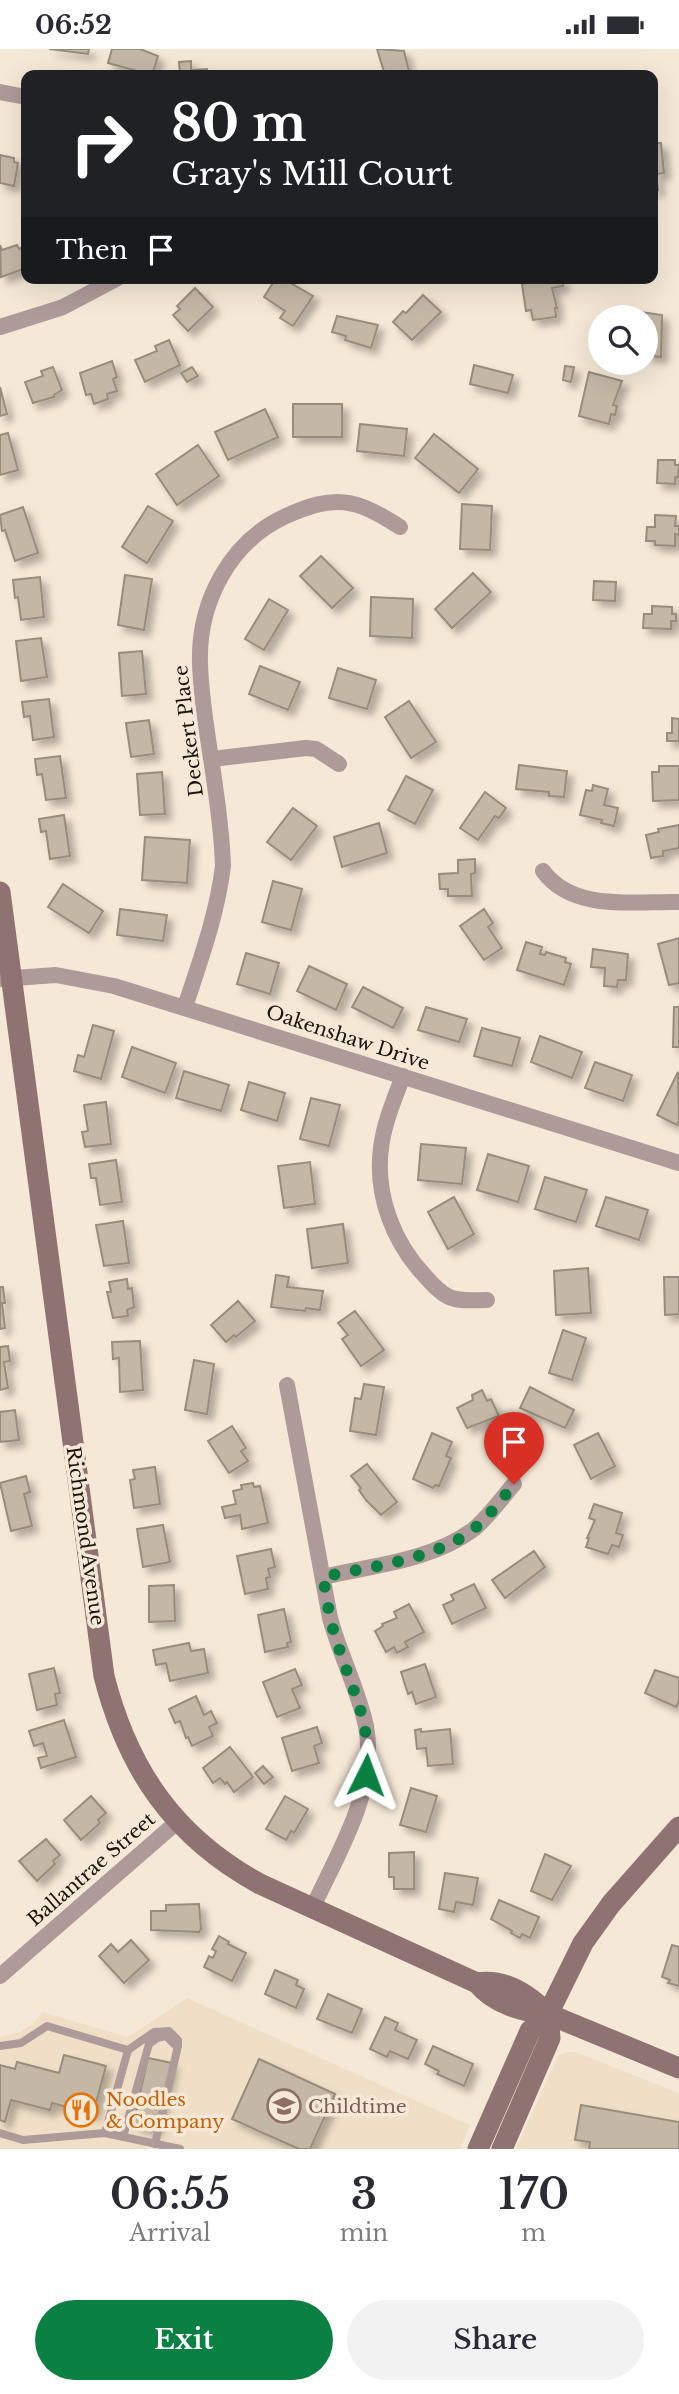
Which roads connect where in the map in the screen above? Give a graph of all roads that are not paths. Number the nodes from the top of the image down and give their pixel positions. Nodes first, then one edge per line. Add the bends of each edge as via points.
1 (0, 92) edge
2 (21, 96) edge
3 (107, 284) edge
4 (0, 327) edge
5 (400, 527) dead end
6 (212, 759) junction
7 (339, 764) dead end
8 (542, 871) dead end
9 (0, 892) edge
10 (679, 902) edge
11 (6, 978) edge
12 (185, 1007) junction
13 (403, 1076) junction
14 (679, 1163) edge
15 (487, 1300) dead end
16 (287, 1385) dead end
17 (514, 1484) dead end
18 (323, 1577) junction
19 (177, 1822) junction
20 (679, 1827) edge
21 (312, 1909) junction
22 (0, 1976) edge
23 (548, 2014) junction
24 (0, 2046) edge
25 (128, 2050) junction
26 (177, 2055) junction
27 (679, 2068) edge
28 (0, 2133) edge
29 (105, 2133) junction
30 (123, 2137) junction
31 (155, 2144) junction
32 (180, 2149) edge
33 (478, 2149) edge
34 (502, 2149) edge

1 - 2 street
3 - 4 street via 63,307
5 - 6 street, Deckert Place via 352,503 317,504 274,522 234,556 213,592 200,643
6 - 7 street via 306,748
6 - 12 street, Deckert Place via 223,866 212,922
8 - 10 street via 564,891 593,900
9 - 11 street, Richmond Avenue
11 - 12 street, Oakenshaw Drive via 42,974 82,979
11 - 19 street, Richmond Avenue via 104,1675 140,1772
12 - 13 street, Oakenshaw Drive
13 - 14 street, Oakenshaw Drive
13 - 15 street via 381,1149 381,1188 394,1230 414,1264 438,1290 464,1300
16 - 18 street
17 - 18 street via 475,1528 446,1546
18 - 21 street via 337,1643 363,1716 368,1757 359,1807
19 - 21 street, Richmond Avenue via 230,1867
19 - 22 street, Ballantrae Street
20 - 23 street via 594,1928
21 - 23 street, Richmond Avenue via 477,1983 495,1981 530,1997
23 - 27 street, Richmond Avenue
23 - 33 street via 530,2031
23 - 34 street via 550,2038
24 - 25 lane via 22,2043 47,2026
25 - 26 lane via 163,2030 177,2040
25 - 29 lane
26 - 30 lane via 166,2036 149,2044
26 - 31 lane
28 - 29 lane via 23,2140
29 - 30 lane
30 - 31 lane
31 - 32 lane

